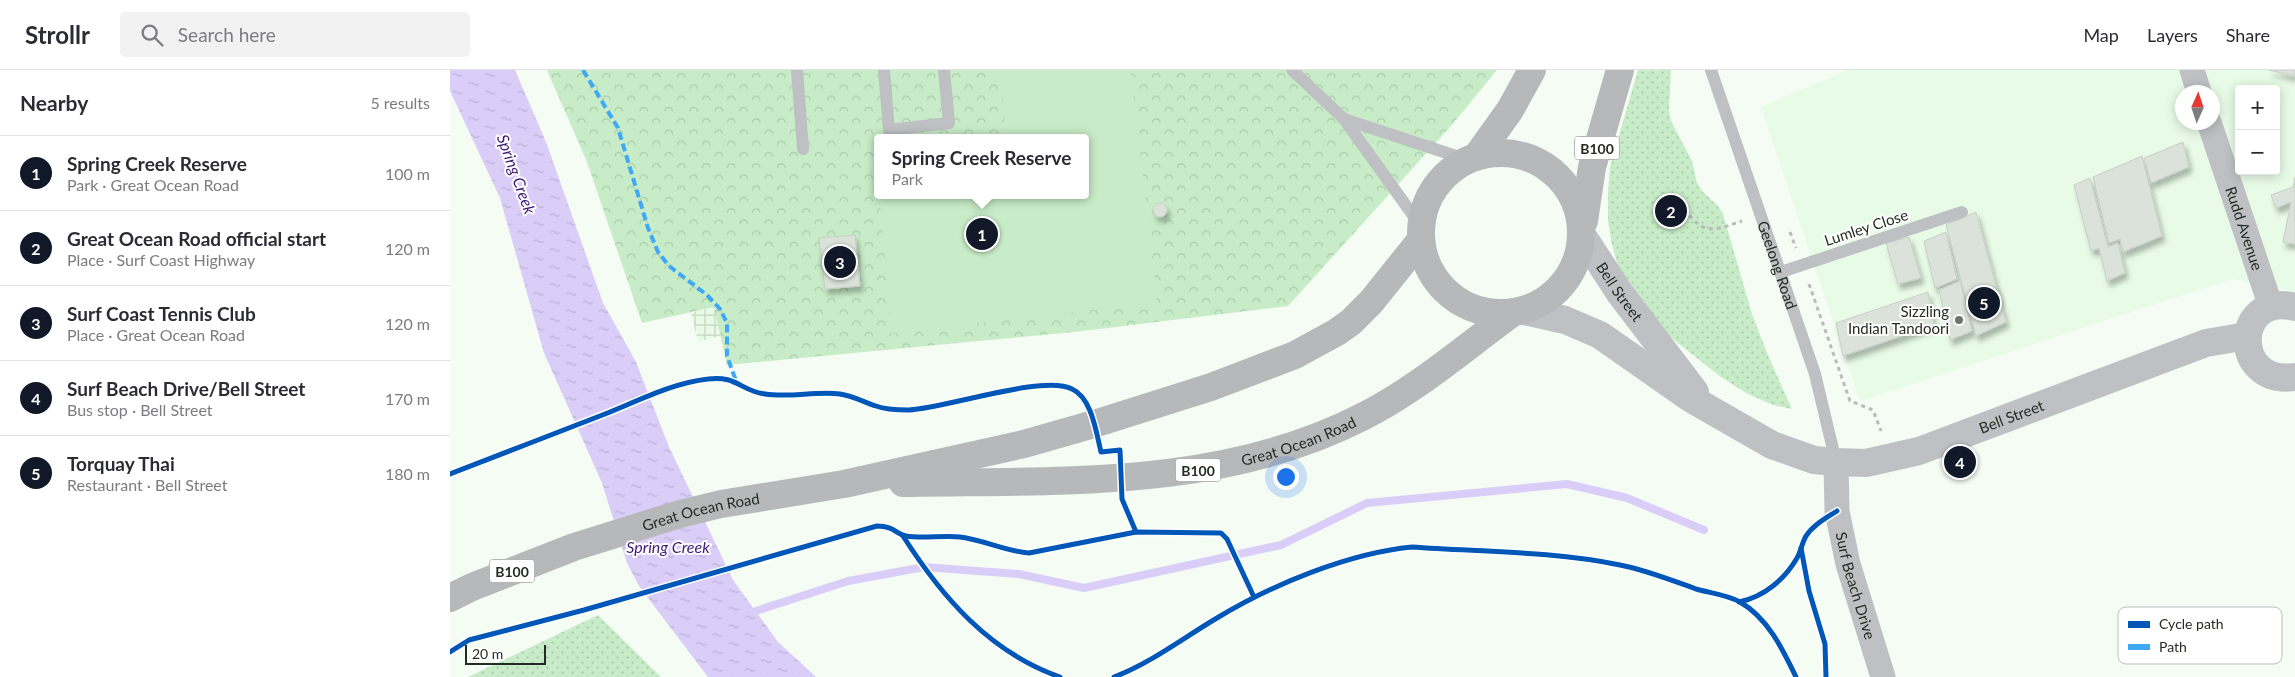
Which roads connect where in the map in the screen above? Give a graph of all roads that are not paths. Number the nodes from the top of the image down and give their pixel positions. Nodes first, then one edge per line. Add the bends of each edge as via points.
1 (797, 70) edge
2 (884, 70) edge
3 (944, 70) edge
4 (1292, 70) edge
5 (1532, 70) edge
6 (1620, 70) edge
7 (1711, 70) edge
8 (2192, 70) edge
9 (2197, 85) edge
10 (1344, 119) junction
11 (2212, 130) edge
12 (803, 149) dead end
13 (1472, 158) junction
14 (1962, 212) dead end
15 (1582, 232) junction
16 (1420, 233) junction
17 (1781, 272) junction
18 (2283, 307) edge
19 (1518, 312) junction
20 (2248, 336) junction
21 (2295, 377) edge
22 (1718, 415) junction
23 (1836, 462) junction
24 (844, 484) junction
25 (450, 598) edge
26 (1883, 677) edge

1 - 12 lane
2 - 3 lane via 889,130 949,124
4 - 10 lane
5 - 13 main road, B100 via 1510,110
6 - 15 main road, B100 via 1592,167
7 - 17 lane, Geelong Road
8 - 9 street
10 - 13 lane
10 - 16 lane
11 - 18 street, Rudd Avenue
13 - 15 main road, B100 via 1501,152 1525,156 1547,167 1565,184 1577,205
13 - 16 main road, B100 via 1450,170 1435,186 1425,205
14 - 17 lane, Lumley Close
15 - 19 main road, B100 via 1576,266 1563,286 1546,301
15 - 22 street, Bell Street via 1619,292 1666,356
16 - 19 main road, B100 via 1425,262 1435,281 1450,296 1469,307 1490,313
16 - 24 main road, Great Ocean Road / B100 via 1370,302 1351,322 1294,355 1212,387 1061,434
17 - 23 lane, Geelong Road via 1820,390
18 - 20 street via 2259,313 2251,323
19 - 22 street, Bell Street via 1565,320 1600,335
19 - 24 main road, Great Ocean Road / B100 via 1385,405 1334,431 1276,452 1178,473 1129,478
20 - 21 street via 2248,350 2253,362 2263,372
20 - 23 street, Bell Street via 2206,343 1919,451 1866,463
22 - 23 street, Bell Street via 1772,445 1814,460
23 - 26 street, Surf Beach Drive via 1837,511 1848,564
24 - 25 main road, Great Ocean Road / B100 via 721,504 621,530

